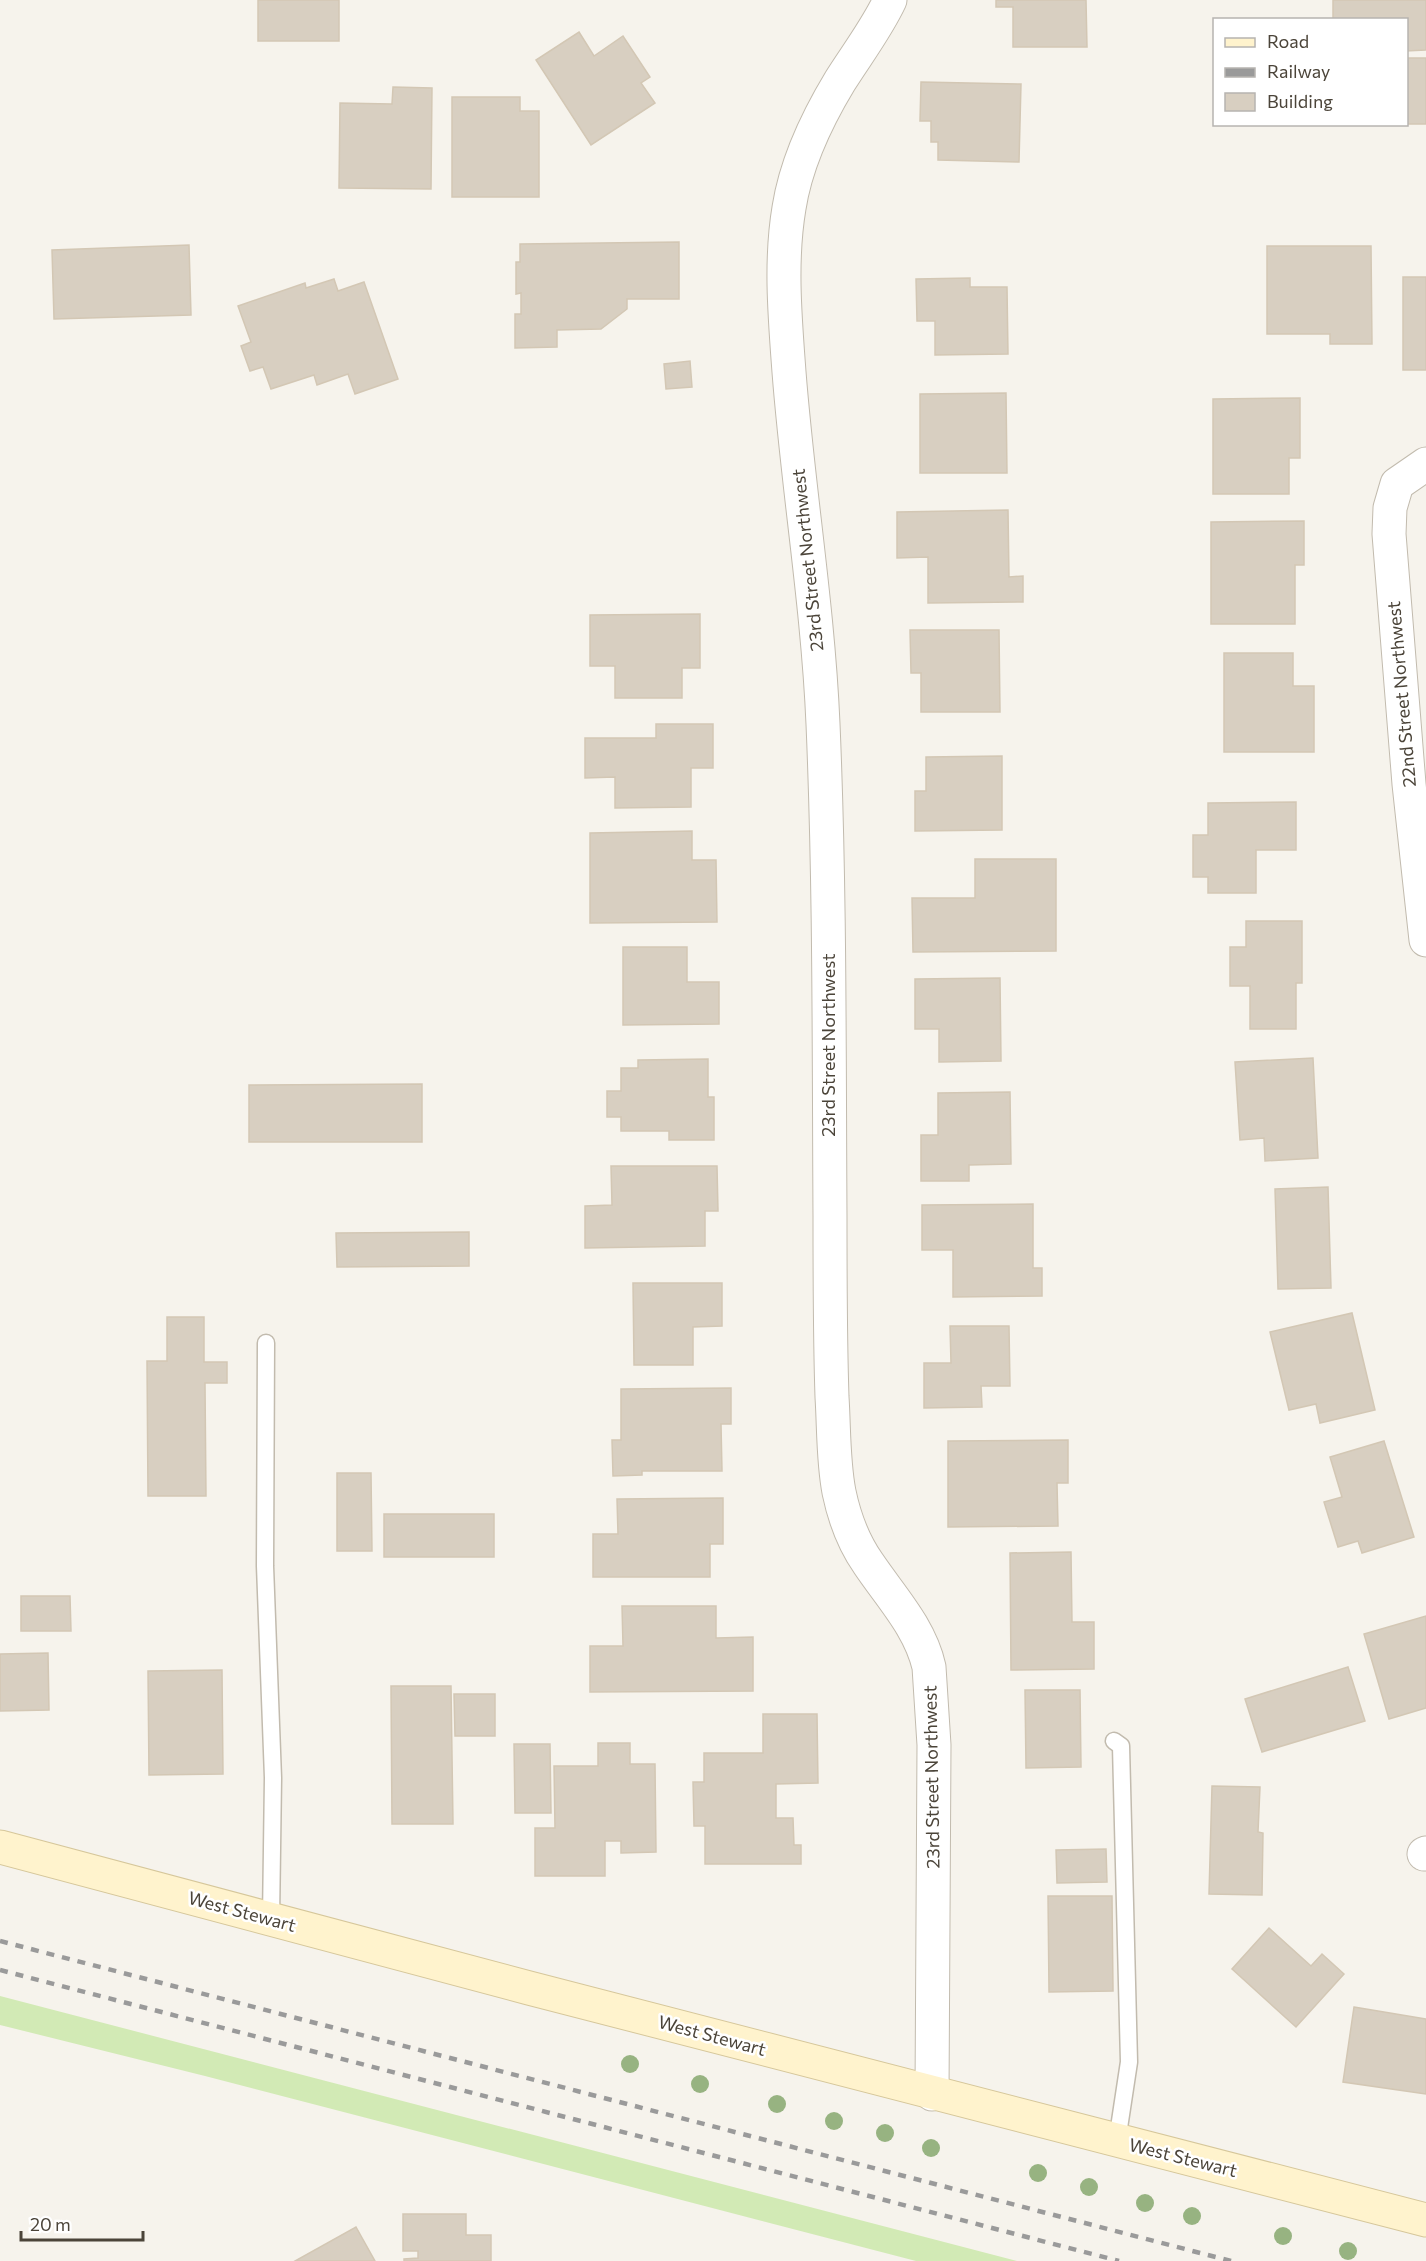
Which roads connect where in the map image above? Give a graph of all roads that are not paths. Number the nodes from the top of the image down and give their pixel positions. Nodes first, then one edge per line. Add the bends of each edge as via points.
1 (890, 0) edge
2 (1426, 464) edge
3 (1426, 940) edge
4 (266, 1343) dead end
5 (1114, 1741) dead end
6 (0, 1847) edge
7 (271, 1919) junction
8 (932, 2094) junction
9 (1117, 2141) junction
10 (1426, 2220) edge

1 - 8 street, 23rd Street Northwest via 814,128 795,178 785,255 793,418 823,716 828,860 830,1346 835,1451 839,1490 849,1524 865,1559 916,1635 929,1667 934,1745
2 - 3 street, 22nd Street Northwest via 1398,484 1390,508 1389,534
4 - 7 lane via 265,1566 273,1778
5 - 9 lane via 1121,1746 1129,2062
6 - 7 street, West Stewart
7 - 8 street, West Stewart
8 - 9 street, West Stewart
9 - 10 street, West Stewart

